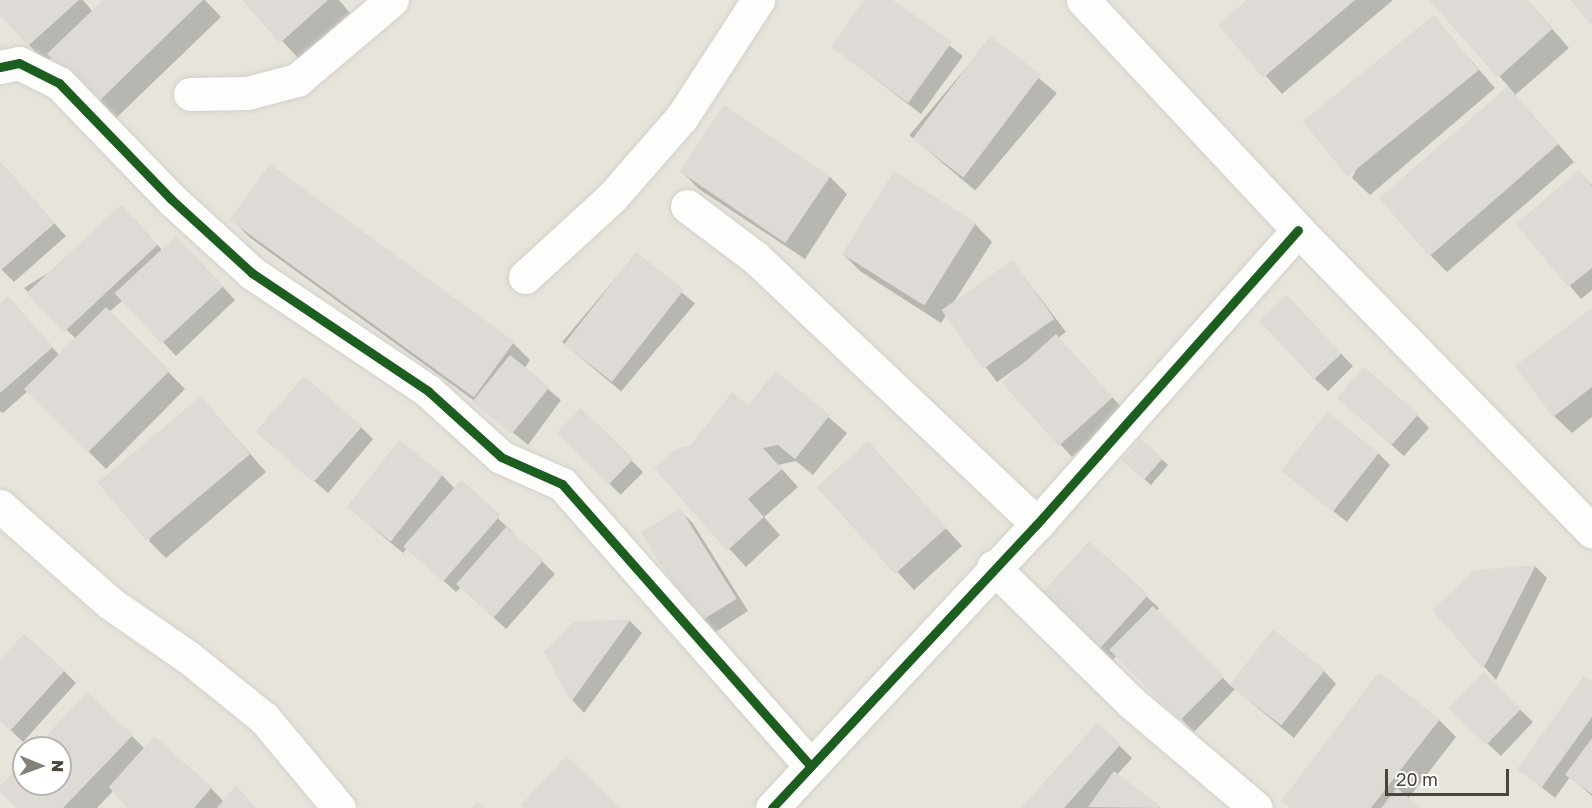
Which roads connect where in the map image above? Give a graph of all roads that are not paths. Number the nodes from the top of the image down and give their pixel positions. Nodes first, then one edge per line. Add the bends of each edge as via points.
1 (392, 0) edge
2 (758, 0) edge
3 (1083, 0) edge
4 (0, 67) edge
5 (190, 94) dead end
6 (687, 207) dead end
7 (1298, 230) junction
8 (525, 277) dead end
9 (0, 506) edge
10 (1036, 524) junction
11 (1592, 531) edge
12 (993, 567) junction
13 (811, 766) junction
14 (780, 805) edge
15 (339, 808) edge
16 (1257, 808) edge

1 - 5 street via 297,80 247,93
2 - 8 street via 682,117 613,196
3 - 7 street
4 - 13 street via 19,63 58,83 171,199 252,273 428,392 501,457 562,484 612,536 706,651
6 - 10 street via 756,258
7 - 10 street
7 - 11 street
9 - 15 street via 110,603 188,657 264,718
10 - 12 street
12 - 13 street
12 - 16 street via 1132,703
13 - 14 street

